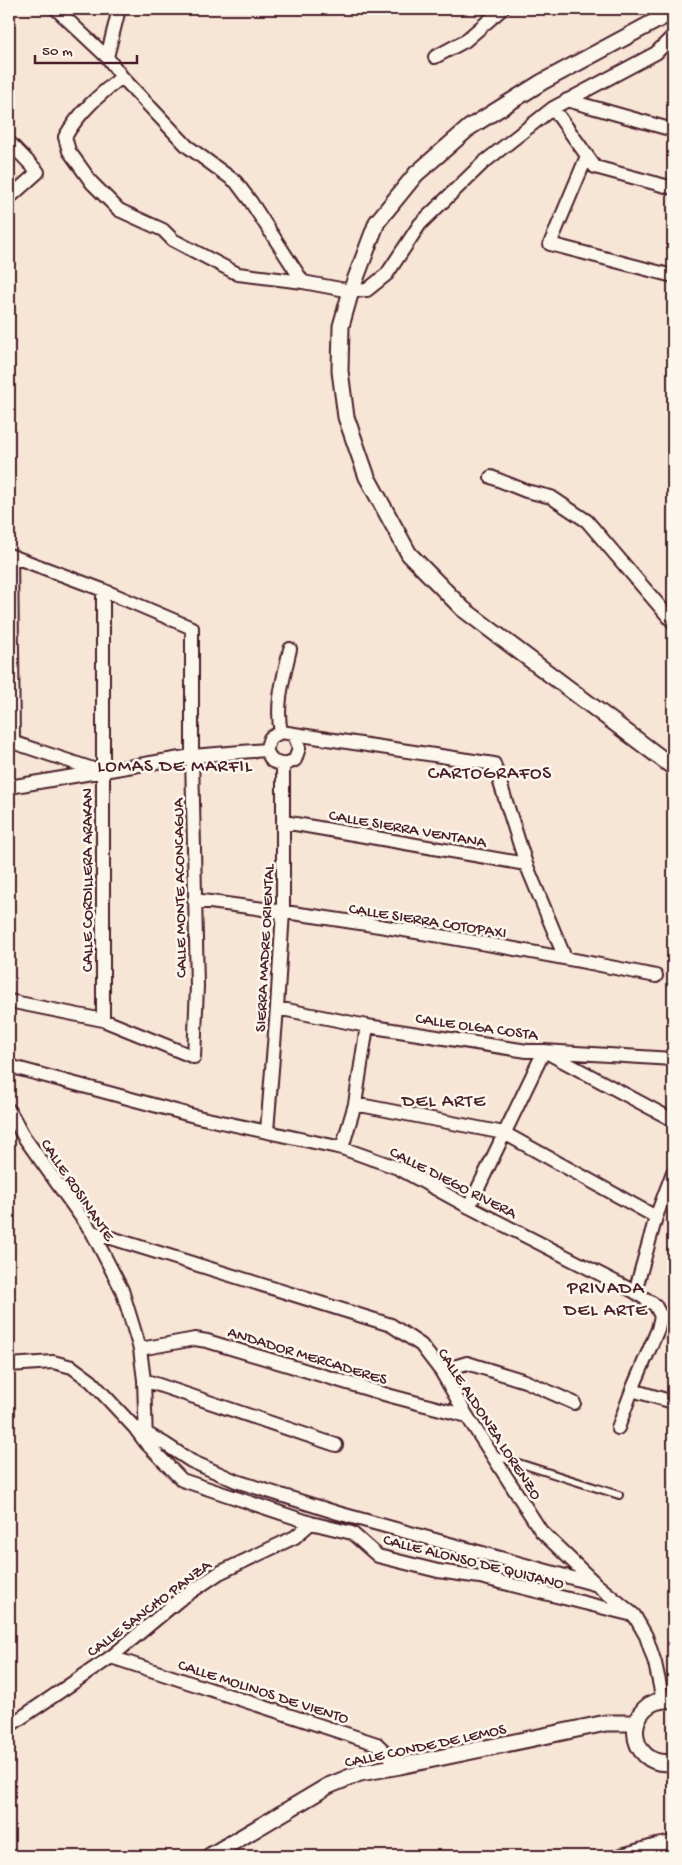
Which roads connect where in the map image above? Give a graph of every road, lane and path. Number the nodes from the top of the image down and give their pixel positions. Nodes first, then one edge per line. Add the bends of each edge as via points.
1 (56, 9) edge
2 (119, 9) edge
3 (502, 9) edge
4 (665, 12) edge
5 (673, 36) edge
6 (107, 57) junction
7 (435, 57) dead end
8 (122, 77) junction
9 (567, 100) junction
10 (553, 108) junction
11 (673, 130) edge
12 (9, 142) edge
13 (587, 156) junction
14 (673, 188) edge
15 (9, 198) edge
16 (673, 276) edge
17 (303, 282) junction
18 (351, 292) junction
19 (491, 477) dead end
20 (10, 555) edge
21 (103, 590) junction
22 (673, 622) edge
23 (290, 649) dead end
24 (288, 733) junction
25 (11, 742) edge
26 (266, 750) junction
27 (192, 756) junction
28 (283, 765) junction
29 (673, 767) edge
30 (102, 772) junction
31 (9, 787) edge
32 (284, 822) junction
33 (526, 864) junction
34 (194, 900) junction
35 (283, 911) junction
36 (565, 958) junction
37 (656, 976) dead end
38 (9, 1001) edge
39 (278, 1008) junction
40 (103, 1020) junction
41 (367, 1026) junction
42 (544, 1051) junction
43 (673, 1059) edge
44 (9, 1066) edge
45 (355, 1104) junction
46 (9, 1110) edge
47 (673, 1120) edge
48 (267, 1131) junction
49 (9, 1133) edge
50 (504, 1133) junction
51 (24, 1137) junction
52 (342, 1148) junction
53 (673, 1172) edge
54 (469, 1207) junction
55 (656, 1217) junction
56 (92, 1232) junction
57 (635, 1292) junction
58 (140, 1349) junction
59 (9, 1365) edge
60 (441, 1371) junction
61 (144, 1380) junction
62 (632, 1390) junction
63 (673, 1402) edge
64 (574, 1403) dead end
65 (467, 1416) junction
66 (618, 1428) dead end
67 (146, 1438) junction
68 (336, 1445) dead end
69 (492, 1454) junction
70 (619, 1495) dead end
71 (338, 1514) junction
72 (312, 1523) junction
73 (335, 1529) junction
74 (597, 1585) junction
75 (634, 1615) junction
76 (111, 1657) junction
77 (668, 1700) edge
78 (636, 1723) junction
79 (9, 1726) edge
80 (673, 1763) edge
81 (400, 1766) junction
82 (673, 1842) edge
83 (210, 1856) edge
84 (618, 1856) edge

1 - 6 street
2 - 6 street
3 - 7 street via 465,41
4 - 18 street via 470,126 416,174 378,222
5 - 9 street via 656,54
6 - 8 street
8 - 17 street via 187,146 236,182
8 - 17 street via 97,96 65,137 69,151 92,183 119,210 163,230 173,240 238,274
9 - 10 street
9 - 11 street
10 - 13 street
10 - 18 street via 483,163 420,224 387,274 367,290
12 - 15 street via 38,172
13 - 14 street via 595,167
13 - 16 street via 550,244
17 - 18 street
18 - 29 street via 341,326 340,371 346,417 367,476 408,554 463,609
19 - 22 street via 551,497 587,521
20 - 21 street
20 - 25 street
21 - 27 street, CALLE MONTE ACONCAGUA via 192,628
21 - 30 street, CALLE CORDILLERA ARAKAN
23 - 24 street via 278,719
24 - 26 street via 270,738
24 - 28 street via 299,748 295,760
24 - 33 street via 494,764
25 - 30 street
26 - 27 street
26 - 28 street via 272,761
27 - 30 street
27 - 34 street, CALLE MONTE ACONCAGUA
28 - 32 street, SIERRA MADRE ORIENTAL
30 - 31 street
30 - 40 street, CALLE CORDILLERA ARAKAN
32 - 33 street, CALLE SIERRA VENTANA
32 - 35 street, SIERRA MADRE ORIENTAL
33 - 36 street
34 - 35 street, CALLE SIERRA COTOPAXI
34 - 40 street, CALLE MONTE ACONCAGUA via 197,986 194,1057
35 - 36 street, CALLE SIERRA COTOPAXI
35 - 39 street, SIERRA MADRE ORIENTAL
36 - 37 street, CALLE SIERRA COTOPAXI
38 - 40 street
39 - 41 street, CALLE OLGA COSTA
39 - 48 street, SIERRA MADRE ORIENTAL
41 - 42 street, CALLE OLGA COSTA
41 - 45 street
42 - 43 street, CALLE OLGA COSTA
42 - 47 street
42 - 50 street
44 - 48 street, CALLE DIEGO RIVERA via 198,1117
45 - 50 street
45 - 52 street
46 - 51 street, CALLE ROSINANTE
48 - 52 street, CALLE DIEGO RIVERA
49 - 51 street
50 - 54 street
50 - 55 street
51 - 56 street, CALLE ROSINANTE
52 - 54 street, CALLE DIEGO RIVERA via 398,1168
53 - 55 street
54 - 57 street, CALLE DIEGO RIVERA
55 - 57 street
56 - 58 street, CALLE ROSINANTE via 122,1290
56 - 60 street, CALLE ALDONZA LORENZO via 391,1326 420,1346
57 - 62 street, CALLE DIEGO RIVERA via 655,1305 661,1316
58 - 61 street, CALLE ROSINANTE
58 - 65 street, ANDADOR MERCADERES via 195,1339 207,1341
59 - 67 street, CALLE ALONSO DE QUIJANO via 53,1362 72,1367 91,1381
60 - 64 street via 468,1363 525,1381
60 - 65 street, CALLE ALDONZA LORENZO
61 - 67 street, CALLE ROSINANTE
61 - 68 street
62 - 63 street
62 - 66 street, CALLE DIEGO RIVERA
65 - 69 street, CALLE ALDONZA LORENZO
67 - 71 street, CALLE ALONSO DE QUIJANO via 236,1481
67 - 72 street, CALLE ALONSO DE QUIJANO via 182,1480
69 - 70 lane
69 - 74 street, CALLE ALDONZA LORENZO via 541,1531
71 - 73 street
71 - 74 street, CALLE ALONSO DE QUIJANO
72 - 73 street, CALLE ALONSO DE QUIJANO
72 - 76 street, CALLE SANCHO PANZA via 295,1537 211,1578 179,1600
73 - 75 street, CALLE ALONSO DE QUIJANO via 352,1533 378,1556
74 - 75 street, CALLE ALDONZA LORENZO
75 - 77 street, CALLE ALDONZA LORENZO via 646,1636
76 - 79 street, CALLE SANCHO PANZA
76 - 81 street, CALLE MOLINOS DE VIENTO via 377,1744
77 - 78 street via 651,1704
78 - 80 street via 637,1744 643,1753 661,1763
78 - 81 street, CALLE CONDE DE LEMOS via 606,1723
81 - 83 street, CALLE CONDE DE LEMOS via 360,1773 328,1786
82 - 84 street

